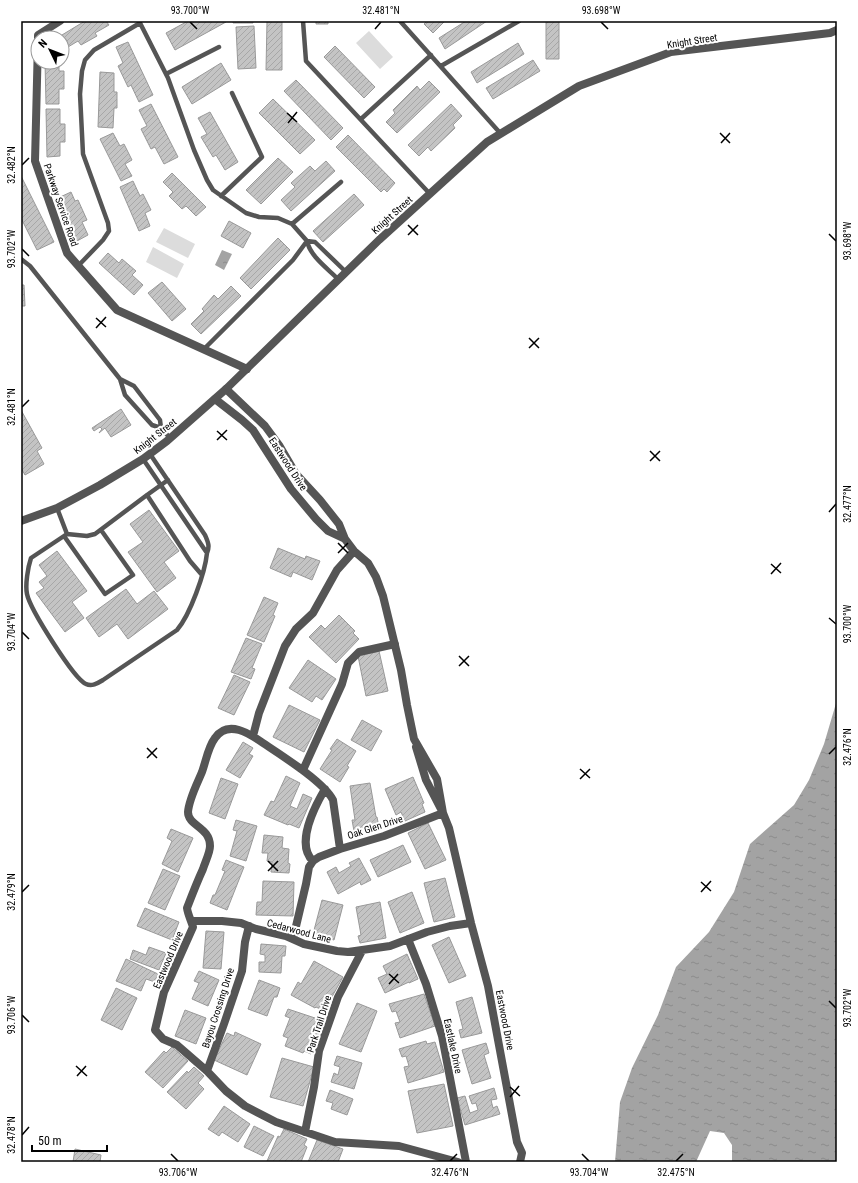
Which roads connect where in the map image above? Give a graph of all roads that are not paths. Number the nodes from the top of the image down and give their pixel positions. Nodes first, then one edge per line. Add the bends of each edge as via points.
1 (60, 21) edge
2 (303, 21) edge
3 (400, 21) edge
4 (519, 21) edge
5 (140, 22) edge
6 (46, 30) edge
7 (835, 33) edge
8 (219, 47) dead end
9 (431, 55) junction
10 (441, 66) junction
11 (37, 70) edge
12 (166, 74) junction
13 (232, 93) dead end
14 (361, 119) junction
15 (501, 134) junction
16 (341, 182) dead end
17 (430, 194) junction
18 (221, 196) junction
19 (292, 224) junction
20 (307, 241) junction
21 (21, 259) edge
22 (78, 266) junction
23 (346, 272) junction
24 (338, 280) junction
25 (204, 349) junction
26 (246, 369) junction
27 (120, 379) junction
28 (226, 389) junction
29 (214, 399) junction
30 (161, 428) junction
31 (170, 438) junction
32 (150, 454) junction
33 (143, 459) junction
34 (168, 480) junction
35 (161, 485) junction
36 (147, 495) junction
37 (57, 508) junction
38 (22, 518) edge
39 (101, 530) junction
40 (65, 535) junction
41 (345, 539) junction
42 (354, 551) junction
43 (207, 553) junction
44 (202, 575) junction
45 (395, 644) junction
46 (253, 736) junction
47 (302, 770) junction
48 (325, 789) junction
49 (443, 813) junction
50 (340, 849) junction
51 (313, 861) junction
52 (192, 921) junction
53 (471, 923) junction
54 (249, 926) junction
55 (293, 939) junction
56 (408, 939) junction
57 (362, 951) junction
58 (207, 1071) junction
59 (305, 1132) junction
60 (458, 1162) edge
61 (466, 1162) edge
62 (520, 1162) edge

1 - 6 street
2 - 14 lane via 306,60
3 - 9 lane
4 - 10 lane
5 - 12 lane
5 - 22 lane via 94,50 85,60 82,71 80,94 83,154 109,231 104,240
7 - 15 street, Knight Street via 671,52 579,86
8 - 12 lane
9 - 10 lane
9 - 14 lane
10 - 15 lane
11 - 22 street, Parkway Service Road via 35,161 67,253
12 - 18 lane via 207,180 213,190
13 - 18 lane via 262,157
14 - 17 lane
15 - 17 street, Knight Street via 487,142
16 - 19 lane
17 - 23 street, Knight Street
18 - 19 lane via 246,213 259,218 278,218
19 - 20 lane
20 - 23 lane via 316,242
20 - 24 lane via 315,256
20 - 25 lane via 293,260
21 - 27 lane via 30,266
22 - 25 street, Parkway Service Road via 116,310
23 - 24 street, Knight Street
24 - 26 street, Knight Street
25 - 26 street, Parkway Service Road
26 - 28 street, Knight Street
27 - 30 lane via 134,386 160,420
27 - 30 lane via 125,395 152,425
28 - 29 street, Knight Street
28 - 41 street, Eastwood Drive via 265,426 300,481 315,494 338,524
29 - 31 street, Knight Street
29 - 41 street, Eastwood Drive via 253,430 291,489 328,531
30 - 31 lane
31 - 32 street, Knight Street
32 - 33 street, Knight Street
32 - 34 lane
33 - 35 lane
33 - 37 street, Knight Street
34 - 35 lane
34 - 43 lane via 209,544
35 - 36 lane
35 - 43 lane
36 - 39 lane
36 - 44 lane
37 - 38 street, Knight Street
37 - 40 lane
39 - 40 lane via 87,536
39 - 40 lane via 133,575 105,594
40 - 44 lane via 31,558 27,593 47,635 77,676 89,686 103,680 177,630 183,624
41 - 42 street, Eastwood Drive
42 - 45 street, Eastwood Drive via 368,563 376,577
42 - 46 street via 337,570 313,613 296,629 285,646 259,713
43 - 44 lane
45 - 47 street via 359,652 348,663 339,690
45 - 49 street, Eastwood Drive via 414,739 437,779
46 - 47 street, Eastwood Drive
46 - 52 street, Eastwood Drive via 232,728 216,736 189,806 191,820 210,840 210,848 187,908
47 - 48 street, Eastwood Drive
48 - 50 street via 333,800
48 - 51 street via 309,824 305,841
49 - 50 street, Oak Glen Drive via 384,836
49 - 53 street, Eastwood Drive via 449,828
50 - 51 street, Oak Glen Drive
51 - 55 street via 309,867
52 - 54 street, Cedarwood Lane via 222,921
52 - 58 street, Eastwood Drive via 193,927 164,992 155,1030 160,1037 177,1045
53 - 56 street, Cedarwood Lane via 450,926
53 - 62 street, Eastwood Drive via 488,986 517,1142 522,1153
54 - 55 street, Cedarwood Lane
54 - 58 street, Bayou Crossing Drive via 242,971
55 - 57 street, Cedarwood Lane via 337,951
56 - 57 street, Cedarwood Lane via 390,946
56 - 61 street, Eastlake Drive via 442,1036
57 - 59 street, Park Trail Drive via 338,997 319,1051
58 - 59 street, Eastwood Drive via 245,1106 276,1122
59 - 60 street, Eastwood Drive via 336,1142 399,1146

